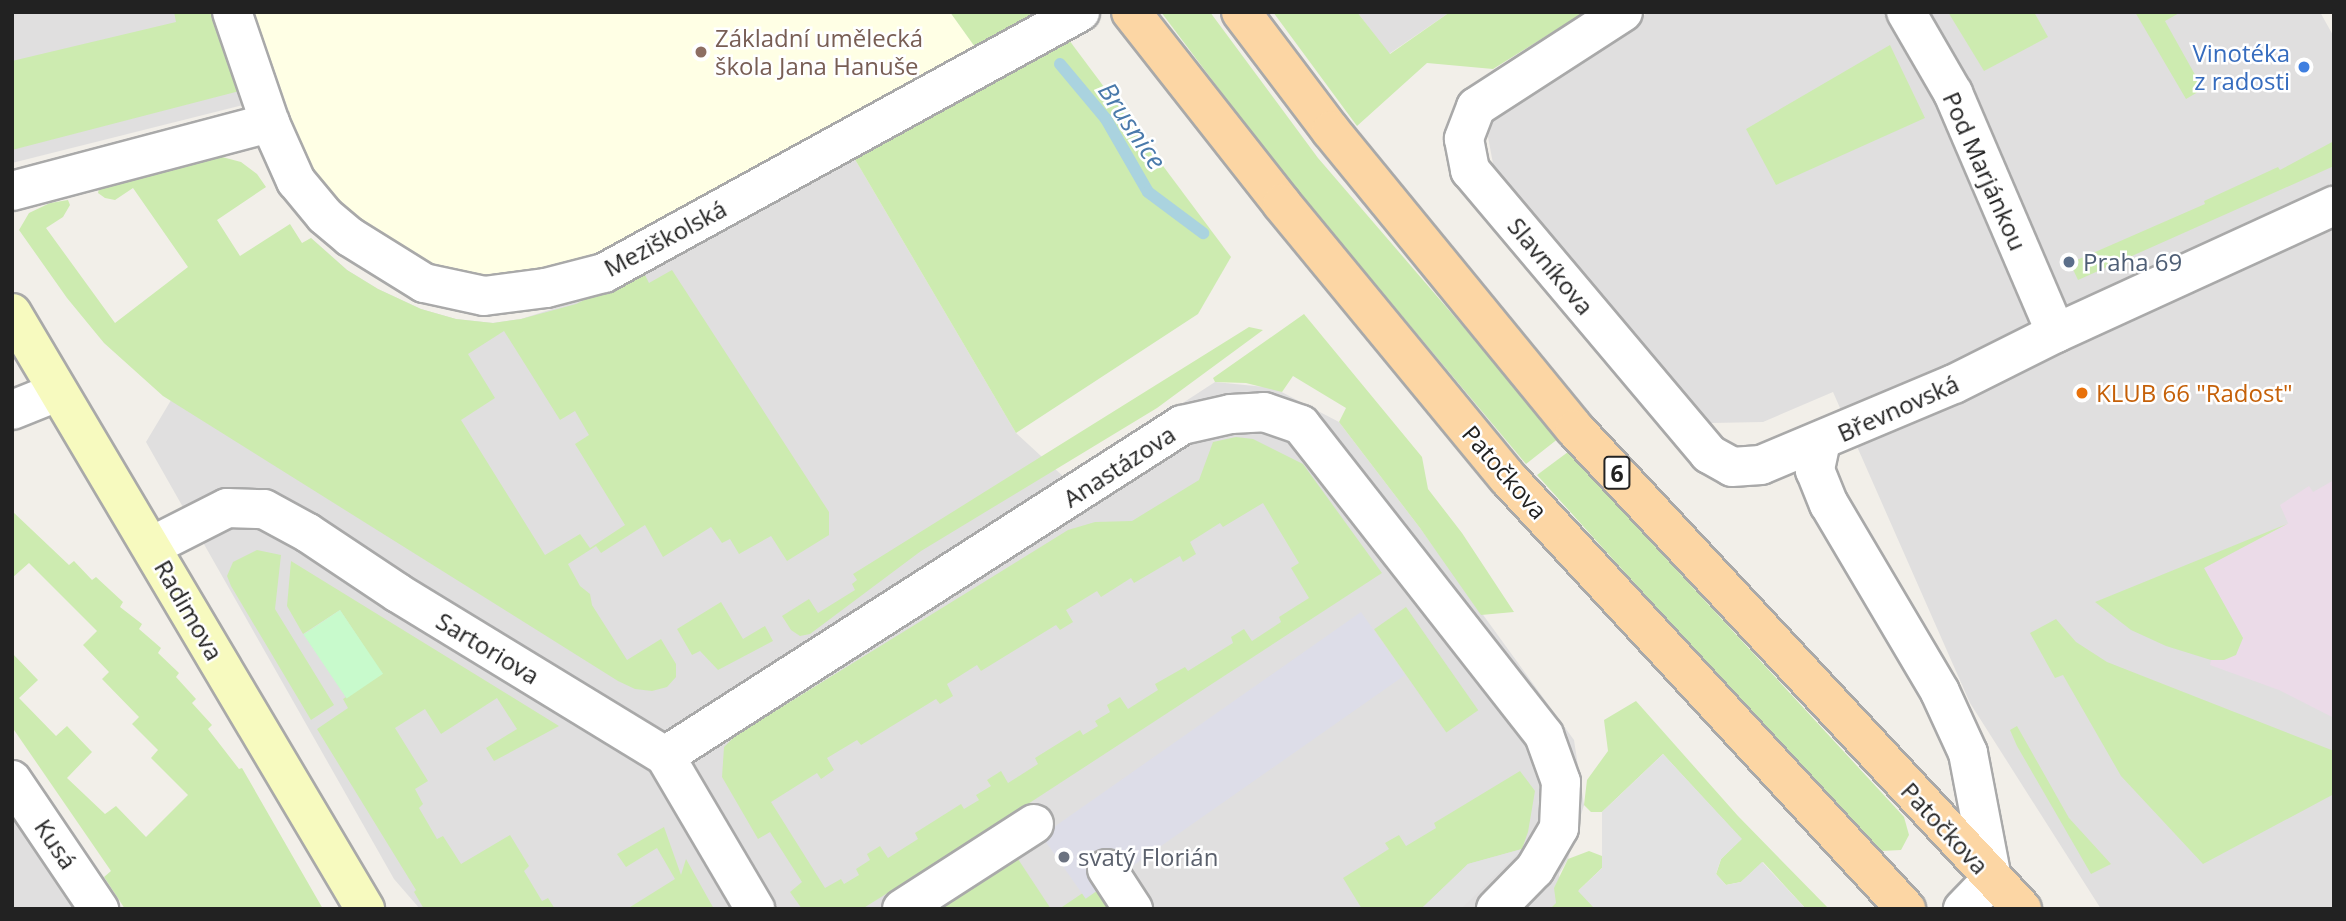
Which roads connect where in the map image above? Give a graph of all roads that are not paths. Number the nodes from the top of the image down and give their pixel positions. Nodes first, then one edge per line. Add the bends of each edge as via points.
1 (232, 12) edge
2 (1080, 12) edge
3 (1131, 12) edge
4 (1241, 12) edge
5 (1906, 12) edge
6 (1618, 16) edge
7 (270, 123) junction
8 (12, 191) edge
9 (2334, 206) edge
10 (12, 313) edge
11 (2056, 333) junction
12 (57, 392) junction
13 (12, 410) edge
14 (1821, 441) junction
15 (152, 546) junction
16 (665, 756) junction
17 (12, 780) edge
18 (1034, 824) dead end
19 (1107, 869) dead end
20 (1992, 879) junction
21 (99, 909) edge
22 (365, 909) edge
23 (755, 909) edge
24 (902, 909) edge
25 (1133, 909) edge
26 (1496, 909) edge
27 (1906, 909) edge
28 (1963, 909) edge
29 (2022, 909) edge

1 - 7 street, Meziškolská
2 - 7 street, Meziškolská via 604,273 546,288 484,296 425,283 350,237 325,216 296,181
3 - 27 main road, Patočkova via 1508,478
4 - 20 main road, Patočkova / 6 via 1331,131 1576,429
5 - 11 street, Pod Marjánkou via 1953,93
6 - 14 street, Slavníkova via 1476,107 1464,139 1470,170 1709,454 1732,467 1761,465
7 - 8 street
9 - 11 street, Břevnovská
10 - 12 street, Radimova
11 - 14 street, Břevnovská via 1954,384
12 - 13 street
12 - 15 street, Radimova
14 - 20 street, Břevnovská via 1815,470 1829,504 1940,692 1968,753
15 - 16 street, Sartoriova via 227,508 264,509
15 - 22 street, Radimova
16 - 23 street, Sartoriova
16 - 26 street, Anastázova via 1182,425 1264,412 1301,425 1544,735 1561,782 1559,828 1535,869
17 - 21 street, Kusá
18 - 24 street
19 - 25 street
20 - 28 street, Patočkova
20 - 29 main road, Patočkova / 6

